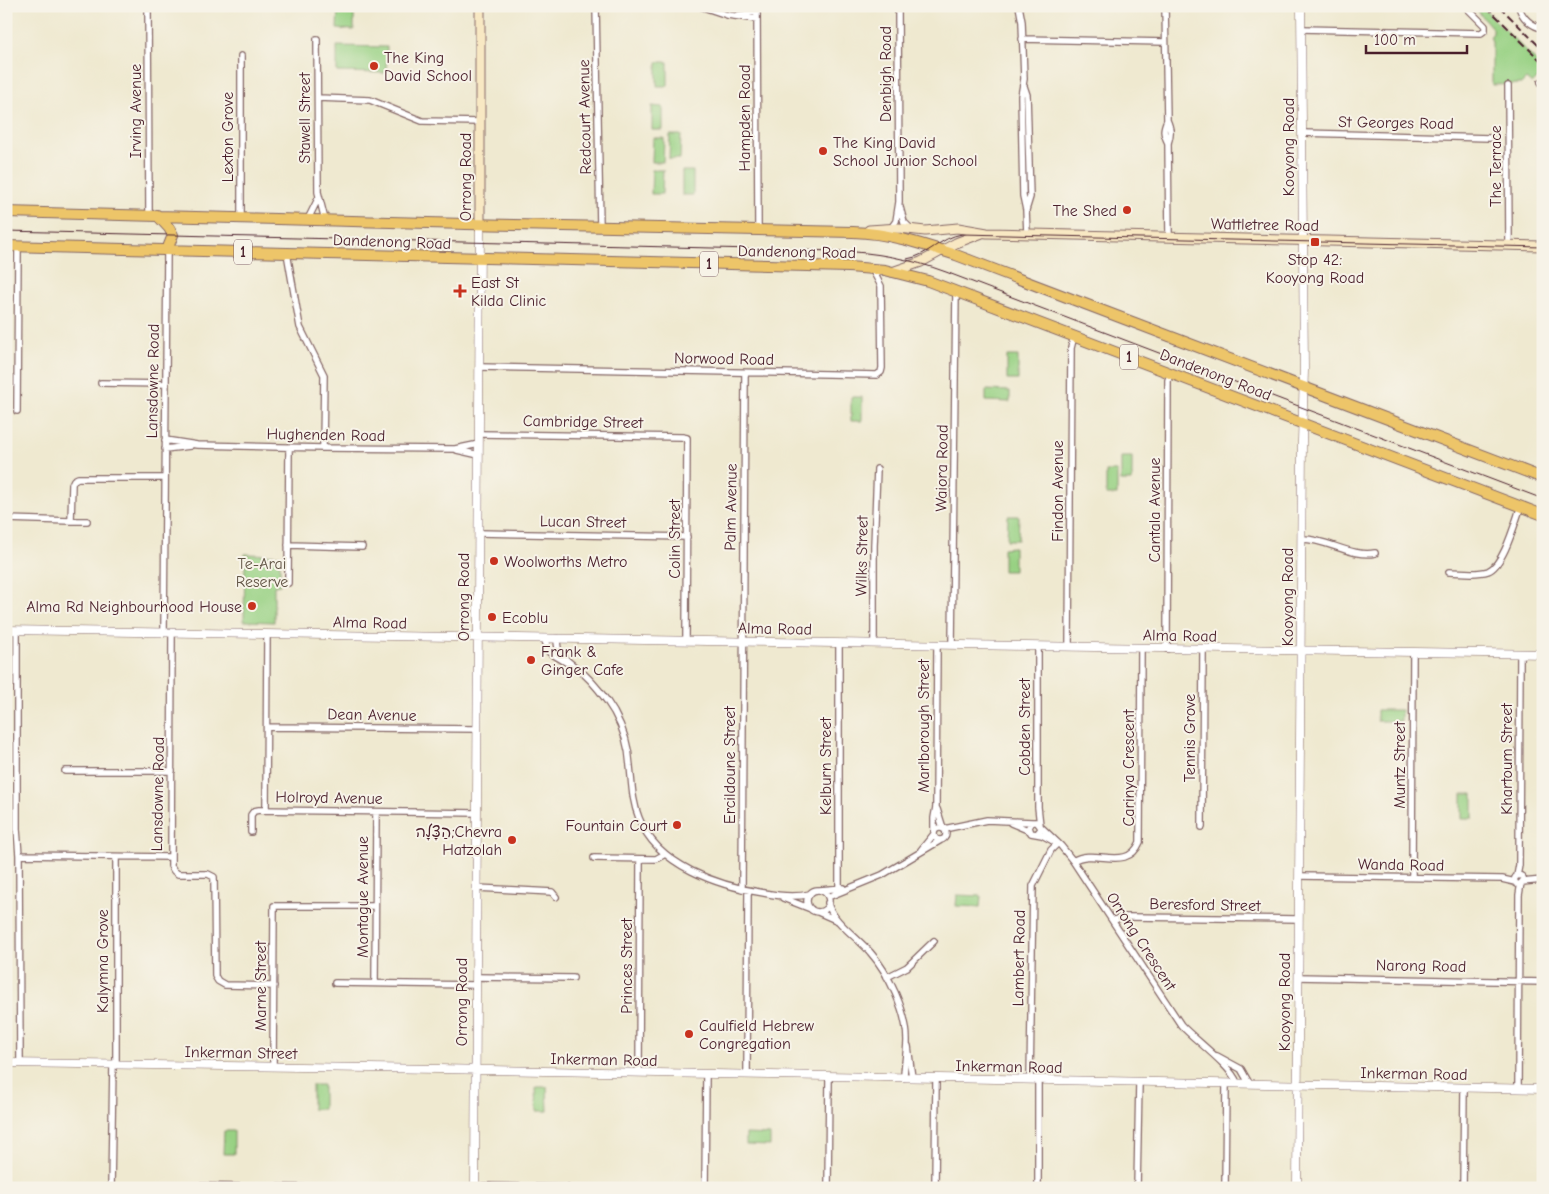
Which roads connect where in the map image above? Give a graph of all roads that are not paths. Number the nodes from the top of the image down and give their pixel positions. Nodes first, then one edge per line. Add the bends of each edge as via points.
1 (148, 6) edge
2 (480, 6) edge
3 (596, 6) edge
4 (700, 6) edge
5 (898, 6) edge
6 (1026, 6) edge
7 (1165, 6) edge
8 (1301, 6) edge
9 (1465, 6) edge
10 (1519, 6) edge
11 (757, 9) edge
12 (1019, 10) edge
13 (732, 16) junction
14 (757, 19) junction
15 (1543, 28) edge
16 (1302, 29) junction
17 (317, 39) dead end
18 (1022, 39) junction
19 (1165, 42) junction
20 (241, 56) dead end
21 (1508, 86) dead end
22 (318, 98) junction
23 (480, 122) junction
24 (1302, 133) junction
25 (1490, 138) dead end
26 (319, 197) junction
27 (899, 202) junction
28 (7, 210) edge
29 (153, 215) junction
30 (241, 218) junction
31 (308, 219) junction
32 (325, 220) junction
33 (480, 224) junction
34 (600, 227) junction
35 (891, 228) junction
36 (758, 230) junction
37 (917, 230) junction
38 (852, 232) junction
39 (987, 233) junction
40 (1026, 233) junction
41 (1169, 237) junction
42 (1302, 240) junction
43 (1509, 245) junction
44 (6, 246) edge
45 (18, 246) junction
46 (1543, 246) edge
47 (167, 250) junction
48 (942, 251) junction
49 (288, 253) junction
50 (480, 258) junction
51 (872, 268) junction
52 (891, 272) junction
53 (882, 286) junction
54 (956, 292) junction
55 (1074, 336) junction
56 (480, 367) junction
57 (745, 373) junction
58 (1170, 373) junction
59 (101, 383) dead end
60 (166, 384) junction
61 (1303, 387) junction
62 (17, 411) dead end
63 (1302, 423) junction
64 (479, 434) junction
65 (687, 438) joint
66 (166, 440) junction
67 (479, 444) junction
68 (197, 445) junction
69 (289, 447) junction
70 (323, 448) junction
71 (165, 449) junction
72 (455, 449) junction
73 (479, 455) junction
74 (877, 469) dead end
75 (165, 478) junction
76 (1543, 478) edge
77 (1521, 506) junction
78 (1543, 515) edge
79 (6, 520) edge
80 (71, 521) junction
81 (87, 521) dead end
82 (479, 533) junction
83 (687, 536) junction
84 (1301, 539) junction
85 (288, 545) junction
86 (362, 547) dead end
87 (1375, 553) dead end
88 (1449, 572) dead end
89 (288, 583) dead end
90 (6, 630) edge
91 (17, 630) junction
92 (168, 632) junction
93 (267, 634) junction
94 (478, 637) junction
95 (544, 638) junction
96 (556, 638) junction
97 (686, 640) junction
98 (743, 641) junction
99 (839, 643) junction
100 (874, 644) junction
101 (936, 645) junction
102 (952, 645) junction
103 (1038, 646) junction
104 (1069, 647) junction
105 (1141, 648) junction
106 (1167, 649) junction
107 (1203, 649) junction
108 (1300, 650) junction
109 (1413, 652) junction
110 (1520, 654) junction
111 (1543, 654) edge
112 (575, 667) junction
113 (267, 727) junction
114 (477, 729) junction
115 (65, 771) dead end
116 (172, 771) junction
117 (936, 807) junction
118 (1038, 807) junction
119 (266, 810) junction
120 (376, 812) junction
121 (477, 813) junction
122 (1008, 821) junction
123 (1033, 822) junction
124 (963, 825) junction
125 (1040, 825) junction
126 (1202, 827) dead end
127 (944, 828) junction
128 (1030, 831) junction
129 (251, 832) dead end
130 (934, 833) junction
131 (1037, 834) junction
132 (944, 839) junction
133 (1058, 843) junction
134 (918, 853) junction
135 (665, 854) junction
136 (20, 855) junction
137 (116, 857) junction
138 (170, 857) junction
139 (594, 858) dead end
140 (640, 859) junction
141 (1074, 861) junction
142 (1299, 876) junction
143 (1412, 878) junction
144 (1519, 880) junction
145 (1539, 880) edge
146 (477, 888) junction
147 (745, 890) junction
148 (820, 890) junction
149 (839, 890) junction
150 (810, 894) junction
151 (779, 896) junction
152 (556, 897) dead end
153 (828, 900) junction
154 (375, 906) junction
155 (811, 909) junction
156 (818, 912) junction
157 (1298, 919) junction
158 (838, 921) junction
159 (1113, 921) junction
160 (934, 941) dead end
161 (887, 977) junction
162 (1298, 977) junction
163 (573, 978) dead end
164 (476, 981) junction
165 (1518, 981) junction
166 (1543, 982) edge
167 (335, 983) dead end
168 (375, 983) junction
169 (274, 986) junction
170 (1208, 1051) junction
171 (6, 1063) edge
172 (20, 1063) junction
173 (115, 1064) junction
174 (273, 1067) junction
175 (475, 1070) junction
176 (639, 1073) junction
177 (706, 1074) junction
178 (747, 1075) junction
179 (829, 1077) junction
180 (908, 1078) junction
181 (936, 1079) junction
182 (1034, 1080) junction
183 (1139, 1082) junction
184 (1226, 1083) junction
185 (1237, 1083) junction
186 (1249, 1084) junction
187 (1297, 1085) junction
188 (1464, 1088) junction
189 (1518, 1089) junction
190 (1543, 1089) edge
191 (166, 1186) dead end
192 (111, 1188) edge
193 (312, 1188) edge
194 (475, 1188) edge
195 (567, 1188) edge
196 (705, 1188) edge
197 (828, 1188) edge
198 (935, 1188) edge
199 (1038, 1188) edge
200 (1137, 1188) edge
201 (1226, 1188) edge
202 (1297, 1188) edge
203 (1463, 1188) edge

1 - 29 street, Irving Avenue
2 - 23 main road, Orrong Road
3 - 34 street, Redcourt Avenue
4 - 13 street
5 - 27 street, Denbigh Road
6 - 12 street
7 - 19 street
8 - 16 street, Kooyong Road
9 - 16 street via 1485,30 1477,33
10 - 15 street via 1521,14 1533,26
11 - 13 street
11 - 14 street, Hampden Road
12 - 18 street
13 - 14 street
14 - 36 street, Hampden Road
16 - 24 street, Kooyong Road
17 - 22 street, Stawell Street
18 - 19 street
18 - 40 street
19 - 41 street via 1167,120 1171,129 1168,143
20 - 30 street, Lexton Grove
21 - 43 street, The Terrace
22 - 23 street via 370,100 422,121
22 - 26 street, Stawell Street
23 - 33 main road, Orrong Road
24 - 25 street, St Georges Road
24 - 42 street, Kooyong Road
26 - 31 street, Stawell Street
26 - 32 street, Stawell Street
27 - 35 street, Denbigh Road via 896,221
27 - 37 street, Denbigh Road via 904,222
28 - 29 highway, Dandenong Road / 1
29 - 30 highway, Dandenong Road / 1
29 - 47 highway via 173,235
30 - 31 highway, Dandenong Road / 1
31 - 32 highway, Dandenong Road / 1
32 - 33 highway, Dandenong Road / 1
33 - 34 highway, Dandenong Road / 1
33 - 50 street, Orrong Road
34 - 36 highway, Dandenong Road / 1
35 - 37 main road, Wattletree Road
35 - 38 main road, Wattletree Road
36 - 38 highway, Dandenong Road / 1
37 - 39 main road, Wattletree Road via 958,228
38 - 48 highway, Dandenong Road / 1 via 891,236
39 - 40 main road, Wattletree Road
39 - 48 main road, Wattletree Road via 961,240
40 - 41 main road, Wattletree Road
41 - 42 main road, Wattletree Road
42 - 43 main road, Wattletree Road
42 - 61 street, Kooyong Road
43 - 46 main road, Wattletree Road
44 - 45 highway, Dandenong Road / 1
45 - 47 highway, Dandenong Road / 1
45 - 62 street
47 - 49 highway, Dandenong Road / 1
47 - 60 street, Lansdowne Road
48 - 52 main road, Wattletree Road
48 - 61 highway, Dandenong Road / 1
49 - 50 highway, Dandenong Road / 1
49 - 70 street via 300,327 324,375
50 - 51 highway, Dandenong Road / 1
50 - 56 street, Orrong Road
51 - 52 highway, Dandenong Road / 1
51 - 53 street, Norwood Road
52 - 53 street
52 - 54 highway, Dandenong Road / 1 via 917,277
53 - 57 street, Norwood Road via 882,368 879,374
54 - 55 highway, Dandenong Road / 1
54 - 102 street, Waiora Road
55 - 58 highway, Dandenong Road / 1
55 - 104 street, Findon Avenue via 1071,348
56 - 57 street, Norwood Road
56 - 64 street, Orrong Road
57 - 98 street, Palm Avenue
58 - 63 highway, Dandenong Road / 1
58 - 106 street, Cantala Avenue
59 - 60 street
60 - 66 street, Lansdowne Road
61 - 63 street, Kooyong Road
61 - 76 highway, Dandenong Road / 1
63 - 77 highway, Dandenong Road / 1
63 - 84 street, Kooyong Road
64 - 65 street, Cambridge Street
64 - 67 street, Orrong Road
65 - 83 street, Colin Street
66 - 68 street, Hughenden Road
66 - 71 street, Lansdowne Road
67 - 72 street, Hughenden Road
67 - 73 street, Orrong Road
68 - 69 street, Hughenden Road
68 - 71 street, Hughenden Road
69 - 70 street, Hughenden Road
69 - 85 street
70 - 72 street, Hughenden Road
71 - 75 street, Lansdowne Road
72 - 73 street, Hughenden Road
73 - 82 street, Orrong Road
74 - 100 street, Wilks Street
75 - 80 street via 76,479 72,484
75 - 92 street, Lansdowne Road
77 - 78 highway, Dandenong Road / 1
77 - 88 street via 1496,566 1481,572
79 - 80 street
80 - 81 street
82 - 83 street, Lucan Street
82 - 94 street, Orrong Road
83 - 97 street, Colin Street
84 - 87 street via 1366,554
84 - 108 street, Kooyong Road
85 - 86 street
85 - 89 street
90 - 91 street, Alma Road
91 - 92 street, Alma Road
91 - 136 street via 17,829
92 - 93 street, Alma Road
92 - 116 street, Lansdowne Road
93 - 94 street, Alma Road
93 - 113 street, Holroyd Avenue
94 - 95 street, Alma Road
94 - 114 street, Orrong Road
95 - 96 street, Alma Road
95 - 112 street via 549,652
96 - 97 street, Alma Road
96 - 112 street via 558,651
97 - 98 street, Alma Road
98 - 99 street, Alma Road
98 - 147 street, Ercildoune Street
99 - 100 street, Alma Road
99 - 149 street, Kelburn Street
100 - 101 street, Alma Road
101 - 102 street, Alma Road
101 - 117 street, Marlborough Street
102 - 103 street, Alma Road
103 - 104 street, Alma Road
103 - 118 street, Cobden Street
104 - 105 street, Alma Road
105 - 106 street, Alma Road
105 - 141 street, Carinya Crescent via 1140,842 1135,852 1126,857 1082,857
106 - 107 street, Alma Road
107 - 108 street, Alma Road
107 - 126 street, Tennis Grove
108 - 109 street, Alma Road
108 - 142 street, Kooyong Road
109 - 110 street, Alma Road
109 - 143 street, Muntz Street
110 - 111 street, Alma Road
110 - 144 street, Khartoum Street
112 - 135 street via 610,704 619,722 629,755 632,796 640,820
113 - 114 street, Dean Avenue
113 - 119 street, Holroyd Avenue
114 - 121 street, Orrong Road
115 - 116 street
116 - 138 street, Lansdowne Road
117 - 127 street, Marlborough Street
117 - 130 street, Marlborough Street
118 - 123 street, Cobden Street
118 - 125 street, Cobden Street
119 - 120 street, Holroyd Avenue
119 - 129 street via 252,813
120 - 121 street, Holroyd Avenue
120 - 154 street, Montague Avenue
121 - 146 street, Orrong Road
122 - 123 street
122 - 124 street via 987,820
122 - 128 street
123 - 125 street
123 - 128 street via 1029,825
124 - 127 street
124 - 132 street
125 - 131 street via 1041,830
125 - 133 street, Orrong Crescent
127 - 130 street
127 - 132 street via 947,831
128 - 131 street
130 - 132 street via 936,839
130 - 134 street
131 - 133 street, Orrong Crescent
132 - 134 street
133 - 141 street, Orrong Crescent
133 - 182 street, Lambert Road via 1051,850 1033,886
134 - 149 street via 882,875
135 - 140 street via 659,859
135 - 147 street via 697,873
136 - 137 street
136 - 172 street
137 - 138 street
137 - 173 street, Kalymna Grove
138 - 169 street, Lansdowne Road via 176,873 208,874 214,878 215,976 218,981 225,985
139 - 140 street
140 - 176 street, Princes Street
141 - 159 street, Orrong Crescent
142 - 143 street, Wanda Road
142 - 157 street, Kooyong Road
143 - 144 street, Wanda Road
144 - 145 street, Wanda Road
144 - 165 street, Khartoum Street
146 - 152 street via 552,892
146 - 164 street, Orrong Road
147 - 151 street
147 - 178 street, Ercildoune Street
148 - 149 street
148 - 150 street
148 - 153 street
149 - 153 street
150 - 151 street
150 - 155 street via 807,904
151 - 155 street
153 - 156 street via 824,909
153 - 158 street via 829,910
154 - 168 street, Montague Avenue
154 - 169 street, Marne Street via 274,906
155 - 156 street
156 - 158 street
157 - 159 street, Beresford Street via 1129,916
157 - 162 street, Kooyong Road
158 - 161 street via 870,952
159 - 170 street, Orrong Crescent via 1175,1017
160 - 161 street via 907,967
161 - 180 street via 900,1010 907,1041
162 - 165 street, Narong Road
162 - 187 street, Kooyong Road
163 - 164 street
164 - 168 street
164 - 175 street, Orrong Road
165 - 166 street, Narong Road
165 - 189 street, Khartoum Street
167 - 168 street
169 - 174 street, Marne Street
170 - 185 street, Orrong Crescent via 1232,1073
170 - 186 street, Orrong Crescent via 1241,1070
171 - 172 street, Inkerman Street
172 - 173 street, Inkerman Street
173 - 174 street, Inkerman Street
173 - 192 street, Kalymna Grove
174 - 175 street, Inkerman Street
175 - 176 street, Inkerman Road
175 - 194 street, Orrong Road
176 - 177 street, Inkerman Road
177 - 178 street, Inkerman Road
177 - 196 street
178 - 179 street, Inkerman Road
179 - 180 street, Inkerman Road
179 - 197 street
180 - 181 street, Inkerman Road
181 - 182 street, Inkerman Road
181 - 198 street
182 - 183 street, Inkerman Road
182 - 199 street, Lambert Road
183 - 184 street, Inkerman Road
183 - 200 street
184 - 185 street, Inkerman Road
184 - 201 street
185 - 186 street, Inkerman Road
186 - 187 street, Inkerman Road
187 - 188 street, Inkerman Road
187 - 202 street, Kooyong Road
188 - 189 street, Inkerman Road
188 - 203 street
189 - 190 street, Inkerman Road
191 - 193 street
194 - 195 street

